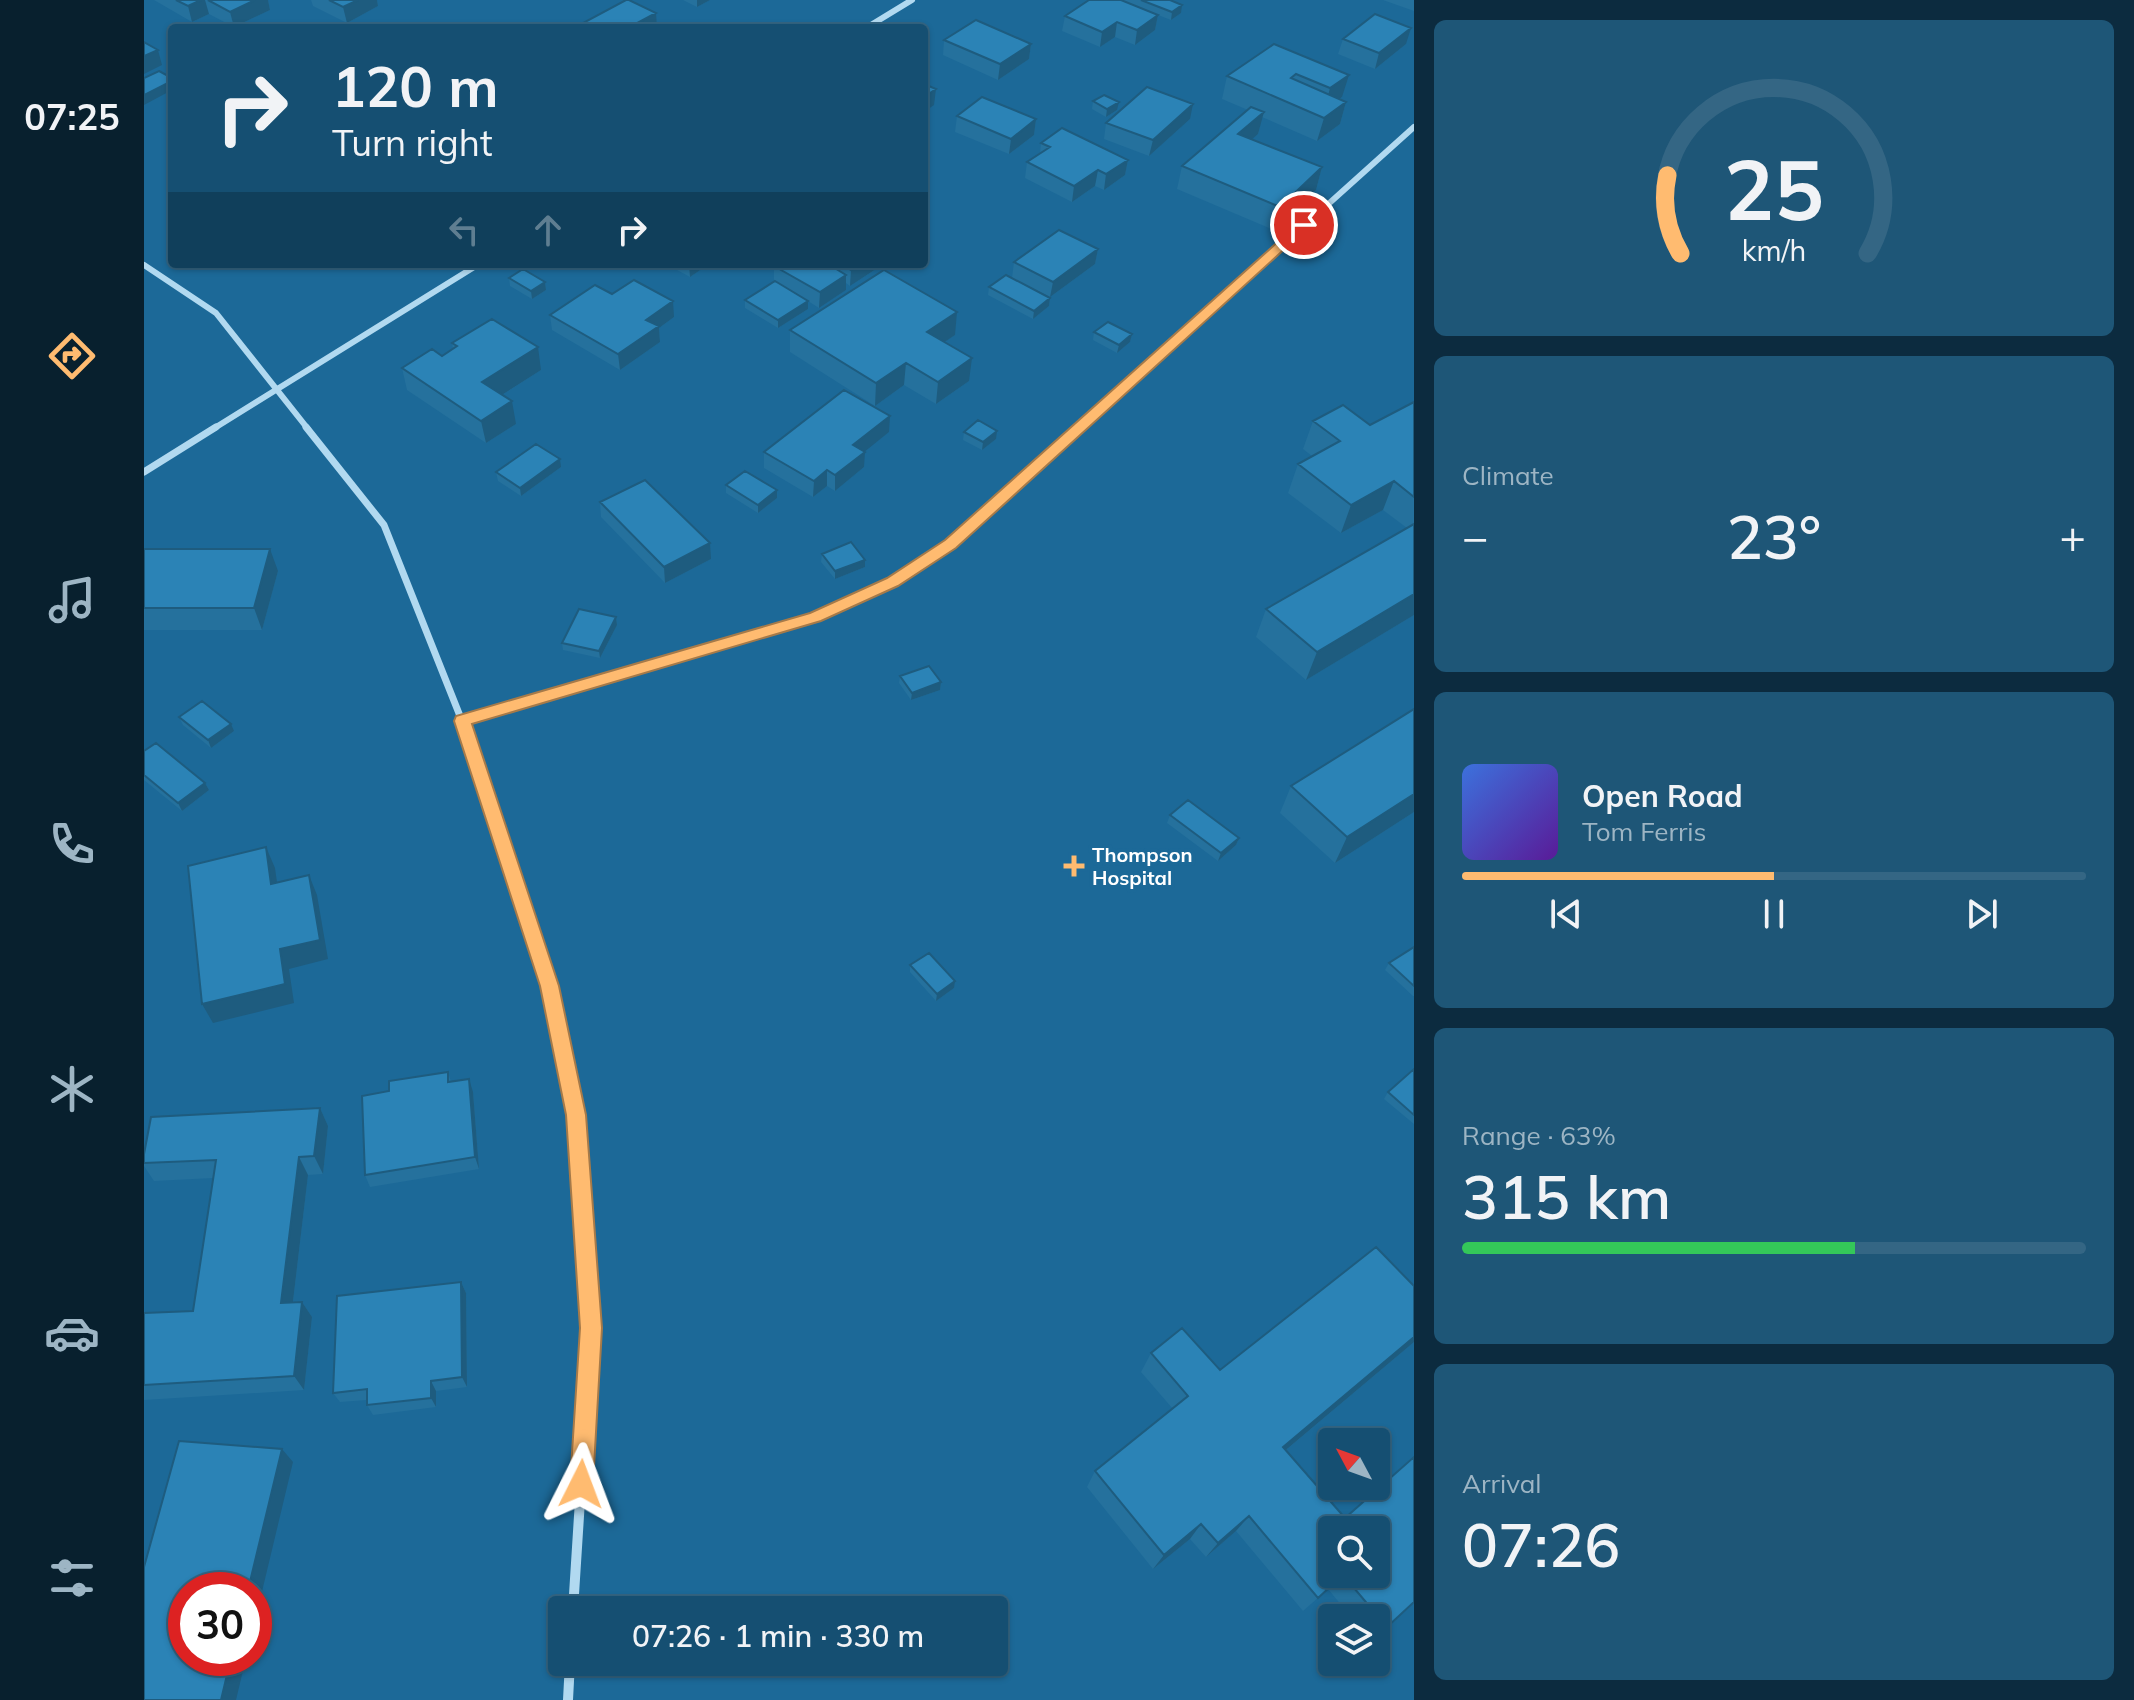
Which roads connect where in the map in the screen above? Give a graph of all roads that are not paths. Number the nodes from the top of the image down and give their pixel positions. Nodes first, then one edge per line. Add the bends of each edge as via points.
1 (912, 0) edge
2 (873, 24) edge
3 (1414, 127) edge
4 (144, 265) edge
5 (472, 268) edge
6 (276, 387) junction
7 (144, 472) edge
8 (462, 721) junction
9 (574, 1596) edge
10 (569, 1676) edge
11 (568, 1700) edge

1 - 2 street
3 - 8 street via 950,544 892,582 815,617
4 - 6 street via 216,313
5 - 6 street
6 - 7 street
6 - 8 street via 384,525
8 - 9 street via 550,986 576,1115 591,1328
10 - 11 street

